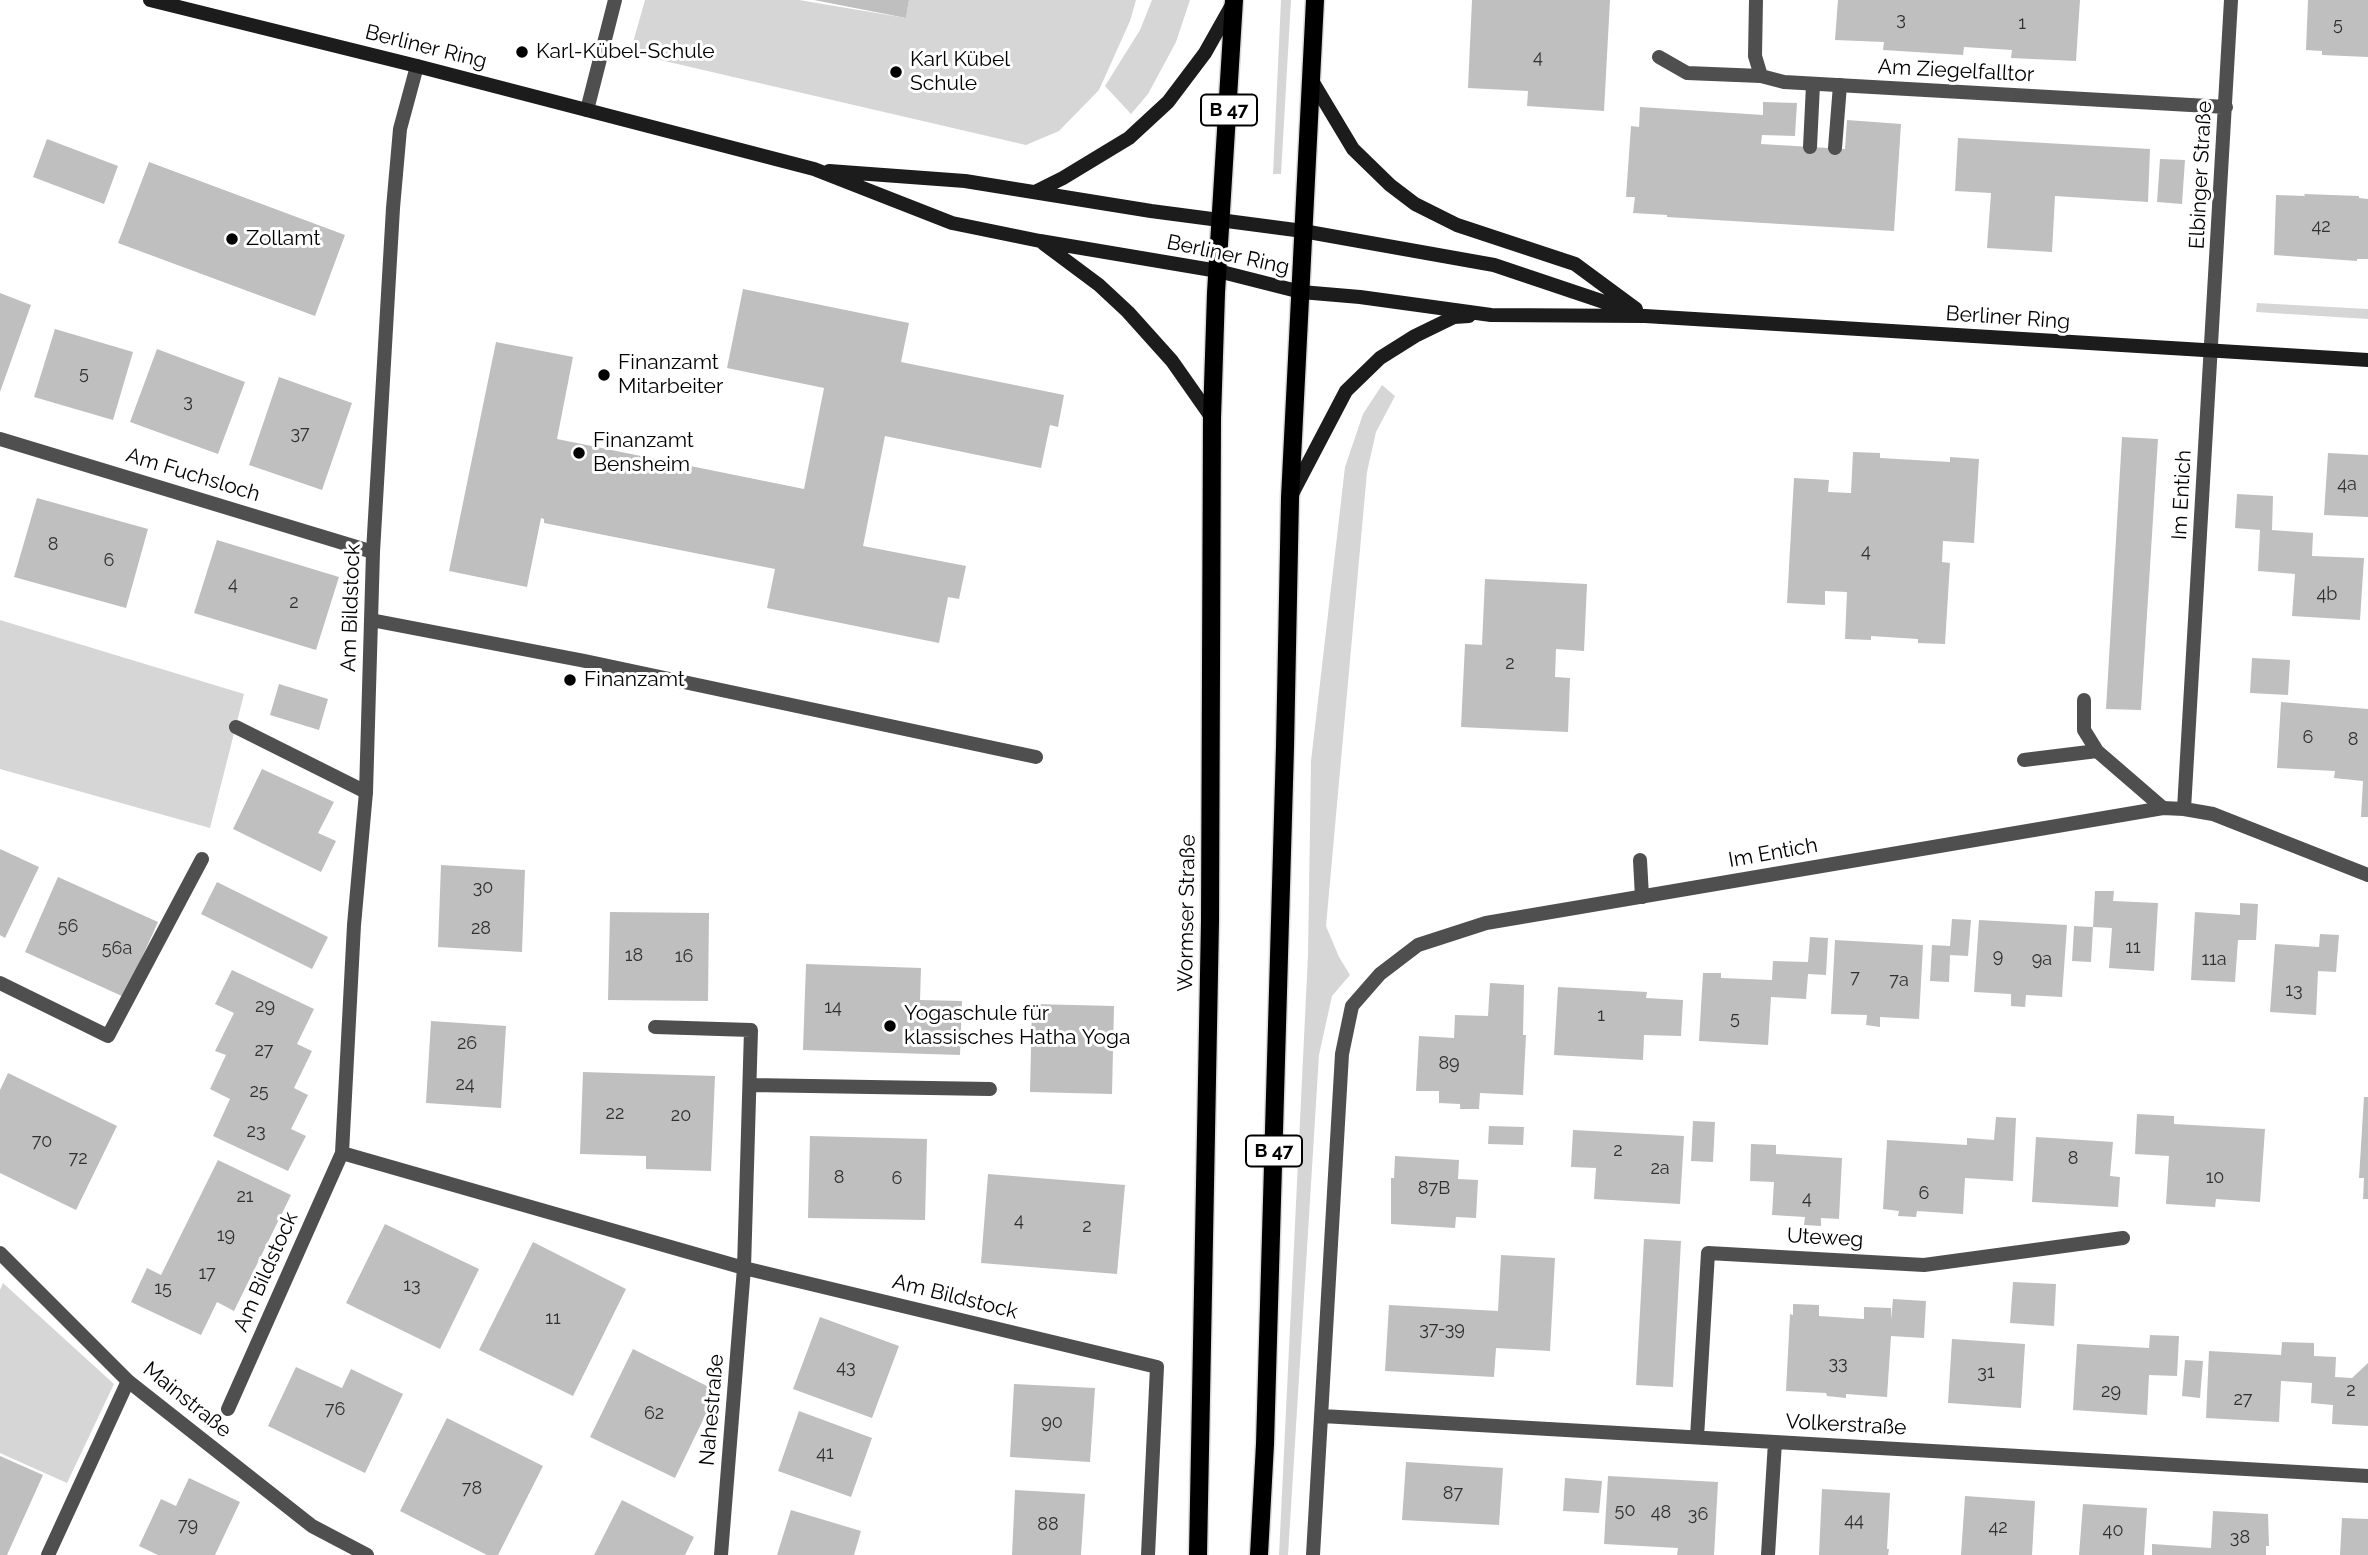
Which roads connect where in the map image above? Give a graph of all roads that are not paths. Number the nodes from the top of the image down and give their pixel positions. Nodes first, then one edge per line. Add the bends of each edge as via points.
1 (149, 0) edge
2 (615, 0) edge
3 (1234, 0) edge
4 (1315, 0) edge
5 (1756, 0) edge
6 (2231, 0) edge
7 (1659, 57) dead end
8 (417, 66) junction
9 (1761, 76) junction
10 (1311, 79) junction
11 (1812, 85) junction
12 (1840, 85) junction
13 (2226, 107) junction
14 (587, 110) junction
15 (1810, 147) dead end
16 (1835, 148) dead end
17 (814, 169) junction
18 (1035, 192) junction
19 (1222, 219) junction
20 (1303, 230) junction
21 (1040, 241) junction
22 (1218, 271) junction
23 (1301, 292) junction
24 (1491, 315) junction
25 (1645, 316) junction
26 (2210, 351) junction
27 (2368, 360) edge
28 (1212, 418) junction
29 (0, 439) edge
30 (1290, 498) junction
31 (373, 552) junction
32 (371, 620) junction
33 (2084, 700) dead end
34 (236, 727) dead end
35 (2097, 751) junction
36 (1036, 757) dead end
37 (2024, 760) dead end
38 (366, 792) junction
39 (2163, 808) junction
40 (2184, 809) junction
41 (202, 859) dead end
42 (1640, 860) dead end
43 (2368, 875) edge
44 (1642, 897) junction
45 (0, 983) edge
46 (655, 1027) dead end
47 (751, 1085) junction
48 (990, 1089) dead end
49 (342, 1153) junction
50 (2123, 1238) dead end
51 (3, 1255) edge
52 (744, 1268) junction
53 (0, 1271) edge
54 (128, 1381) junction
55 (228, 1409) dead end
56 (1322, 1416) junction
57 (1696, 1437) junction
58 (1775, 1442) junction
59 (2368, 1476) edge
60 (48, 1555) edge
61 (367, 1555) edge
62 (721, 1555) edge
63 (1148, 1555) edge
64 (1198, 1555) edge
65 (1259, 1555) edge
66 (1313, 1555) edge
67 (1768, 1555) edge

1 - 8 street, Berliner Ring
2 - 14 street
3 - 18 street via 1205,53 1168,102 1129,138
3 - 19 main road, B 47
4 - 10 main road, B 47
5 - 9 street via 1755,56
6 - 13 street, Elbinger Straße
7 - 9 street, Am Ziegelfalltor via 1687,73
8 - 14 street, Berliner Ring
8 - 31 street, Am Bildstock via 400,129
9 - 11 street, Am Ziegelfalltor
10 - 20 main road, B 47
10 - 25 street via 1353,149 1415,204 1457,225 1575,264
11 - 12 street, Am Ziegelfalltor
11 - 15 street
12 - 13 street, Am Ziegelfalltor
12 - 16 street
13 - 26 street, Elbinger Straße
14 - 17 street, Berliner Ring
17 - 18 street, Berliner Ring via 965,181
17 - 21 street, Berliner Ring via 952,223
18 - 19 street, Berliner Ring
19 - 20 street, Berliner Ring
19 - 22 main road, B 47
20 - 23 main road, B 47
20 - 25 street, Berliner Ring via 1494,265
21 - 22 street, Berliner Ring
21 - 28 street via 1128,312 1172,361
22 - 23 street, Berliner Ring
22 - 28 main road, Wormser Straße / B 47
23 - 24 street, Berliner Ring
23 - 30 main road, B 47
24 - 25 street, Berliner Ring
24 - 30 street via 1454,317 1380,358 1346,391
25 - 26 street, Berliner Ring
26 - 27 street, Berliner Ring
26 - 40 street, Im Entich
28 - 64 main road, Wormser Straße / B 47 via 1210,921
29 - 31 street, Am Fuchsloch
30 - 65 main road, B 47
31 - 32 street, Am Bildstock
32 - 36 street
32 - 38 street, Am Bildstock
33 - 35 street via 2084,730
34 - 38 street
35 - 37 street
35 - 39 street
38 - 49 street, Am Bildstock
39 - 40 street, Im Entich
39 - 44 street, Im Entich
40 - 43 street, Im Entich via 2213,814
41 - 45 street via 108,1036
42 - 44 street
44 - 56 street, Im Entich via 1486,923 1418,945 1380,974 1352,1006 1342,1054
46 - 47 street via 751,1030
47 - 48 street
47 - 52 street
49 - 52 street, Am Bildstock
49 - 55 street, Am Bildstock
50 - 57 street, Uteweg via 1924,1265 1708,1253
51 - 53 street
51 - 54 street, Mainstraße
52 - 62 street, Nahestraße
52 - 63 street, Am Bildstock via 1157,1367
54 - 60 street
54 - 61 street, Mainstraße via 312,1526
56 - 57 street, Volkerstraße
56 - 66 street
57 - 58 street, Volkerstraße
58 - 59 street, Volkerstraße
58 - 67 street

